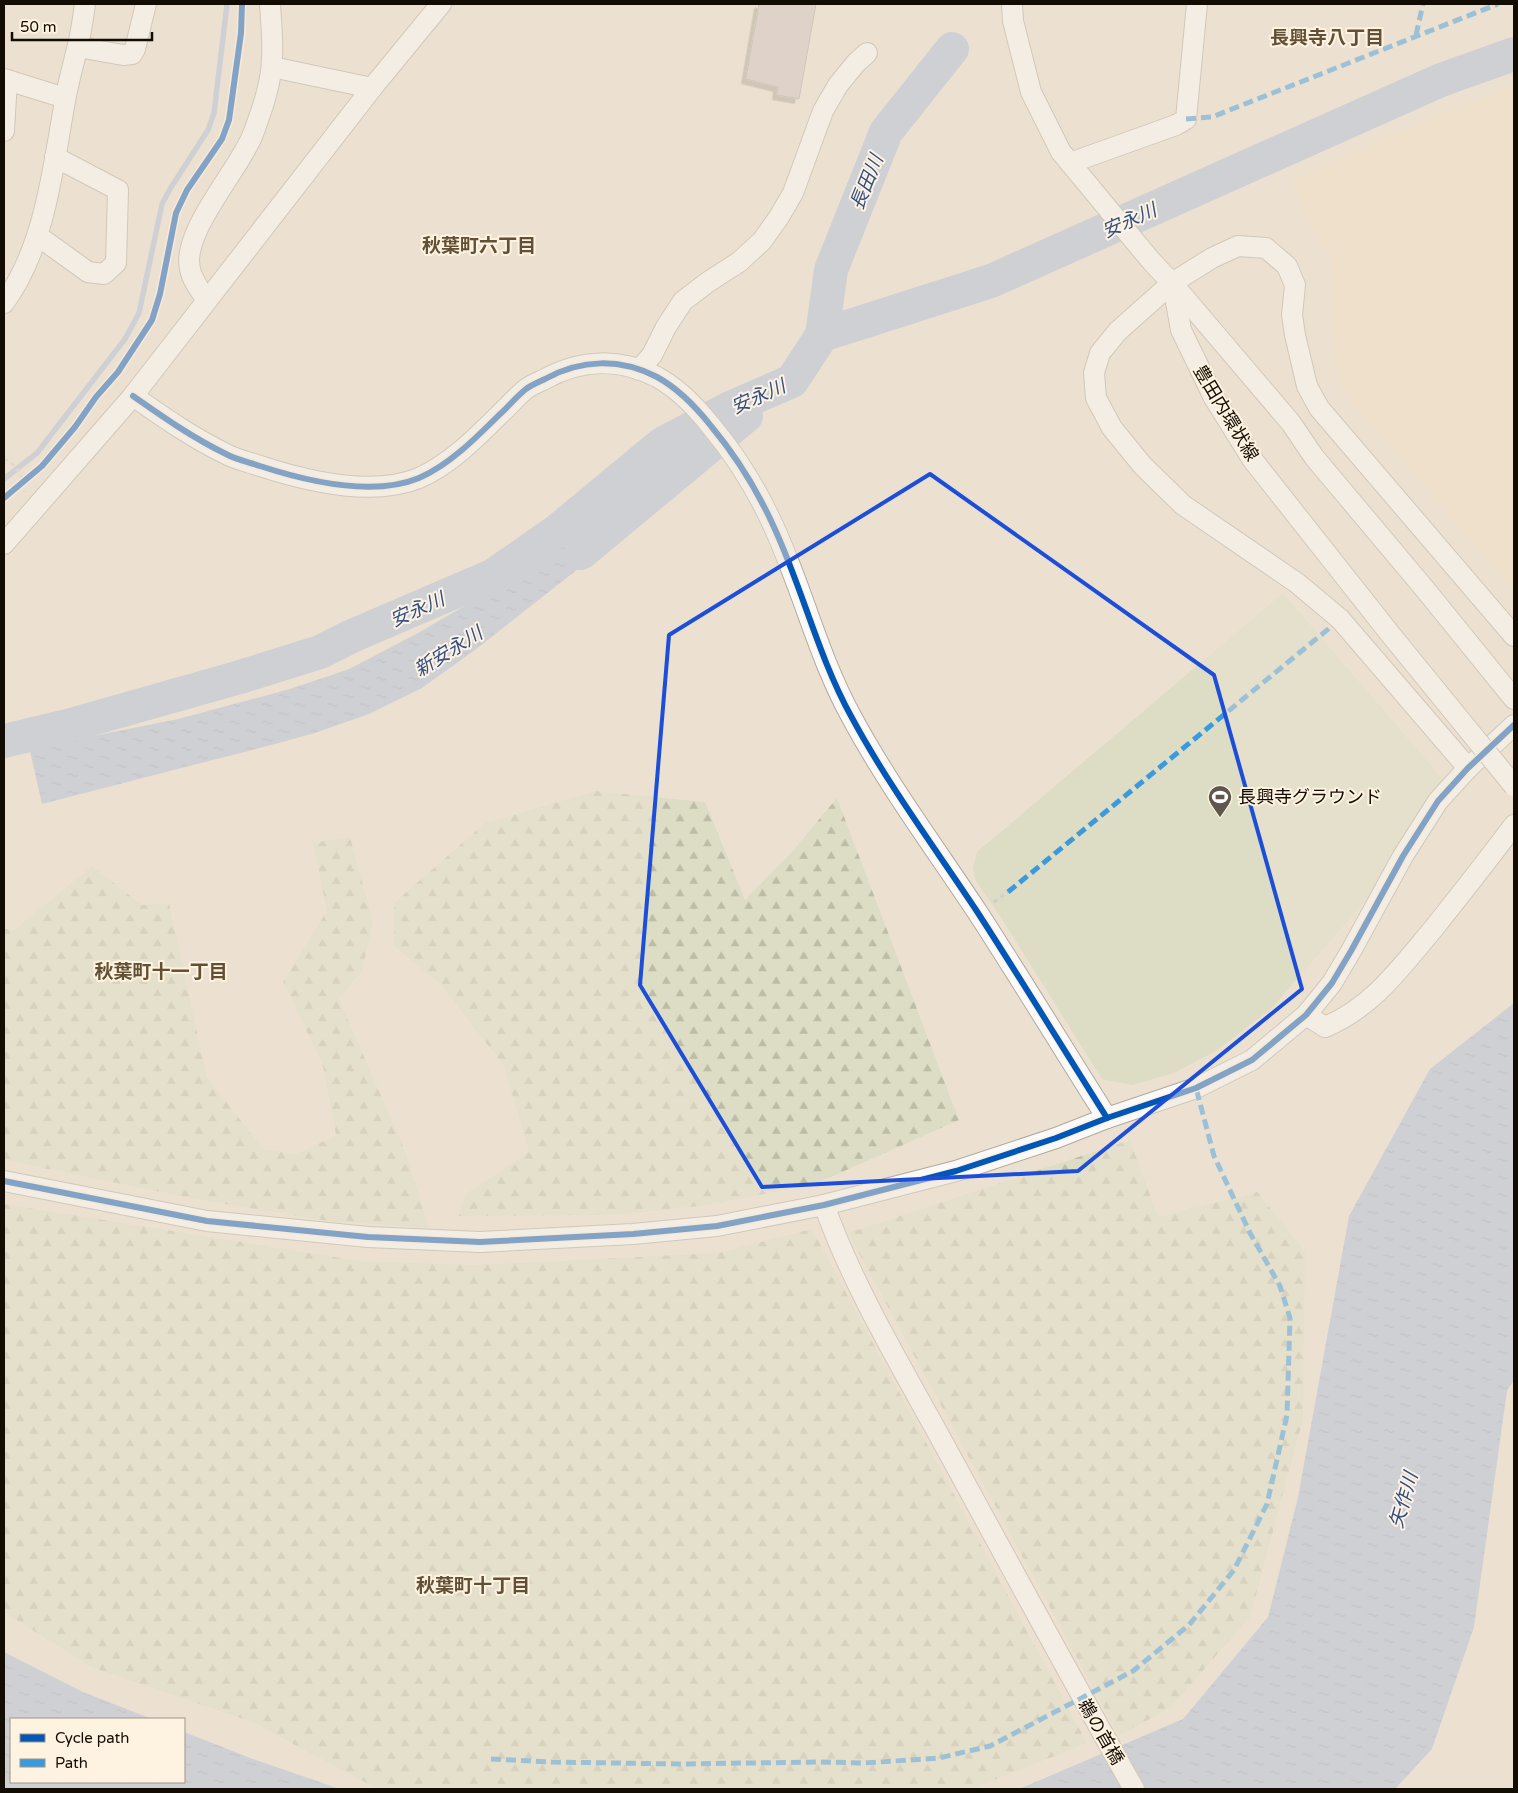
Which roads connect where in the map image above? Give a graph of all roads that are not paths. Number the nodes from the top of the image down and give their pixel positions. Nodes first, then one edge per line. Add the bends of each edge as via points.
1 (85, 4) edge
2 (146, 4) edge
3 (270, 4) edge
4 (438, 4) edge
5 (1012, 4) edge
6 (1197, 4) edge
7 (78, 47) junction
8 (867, 54) dead end
9 (272, 67) junction
10 (6, 80) edge
11 (372, 88) junction
12 (65, 98) junction
13 (4, 131) edge
14 (55, 157) junction
15 (1070, 163) junction
16 (38, 236) junction
17 (1172, 283) junction
18 (206, 299) junction
19 (4, 303) edge
20 (639, 370) junction
21 (133, 396) junction
22 (4, 544) edge
23 (1514, 636) edge
24 (1514, 699) edge
25 (1514, 725) edge
26 (1468, 768) junction
27 (1514, 786) edge
28 (1514, 825) edge
29 (1306, 1016) junction
30 (1107, 1118) junction
31 (4, 1182) edge
32 (824, 1205) junction
33 (1134, 1789) edge

1 - 7 street
2 - 7 street via 132,54
3 - 9 street
4 - 11 street
5 - 15 street via 1013,21 1031,92 1061,152
6 - 15 street via 1186,119
7 - 12 street
8 - 20 street via 838,85 823,111 793,193 780,217 762,241 739,262 683,301 652,355
9 - 11 street
9 - 18 street via 253,136 202,221 190,251 190,269
10 - 12 street
10 - 13 street
11 - 18 street
12 - 14 street
14 - 16 street
14 - 16 street via 118,190 116,263 104,274 88,272
15 - 17 street
16 - 19 street
17 - 23 street via 1238,246 1266,248 1287,266 1295,285 1292,315 1295,335 1307,386 1319,408
17 - 24 street via 1291,423 1314,458
17 - 26 street via 1118,331 1100,353 1094,373 1096,398 1112,428 1143,466 1183,505 1297,583 1340,619
17 - 27 street, 豊田内環状線, bridge via 1181,330 1214,398 1252,459
18 - 21 street
20 - 21 street via 607,362 573,366 555,373 527,388 463,448 433,470 417,478 384,485 337,485 282,473 230,456 167,421
20 - 30 street via 662,380 694,406 732,452 773,524 850,714
21 - 22 street
25 - 26 street
26 - 29 street via 1438,801 1403,856 1332,983
28 - 29 street via 1384,988 1341,1020 1325,1027
29 - 30 street via 1252,1060 1196,1088
30 - 32 street via 956,1171
31 - 32 street via 207,1221 368,1237 480,1242 717,1226
32 - 33 street, 鵜の首橋 via 868,1305

